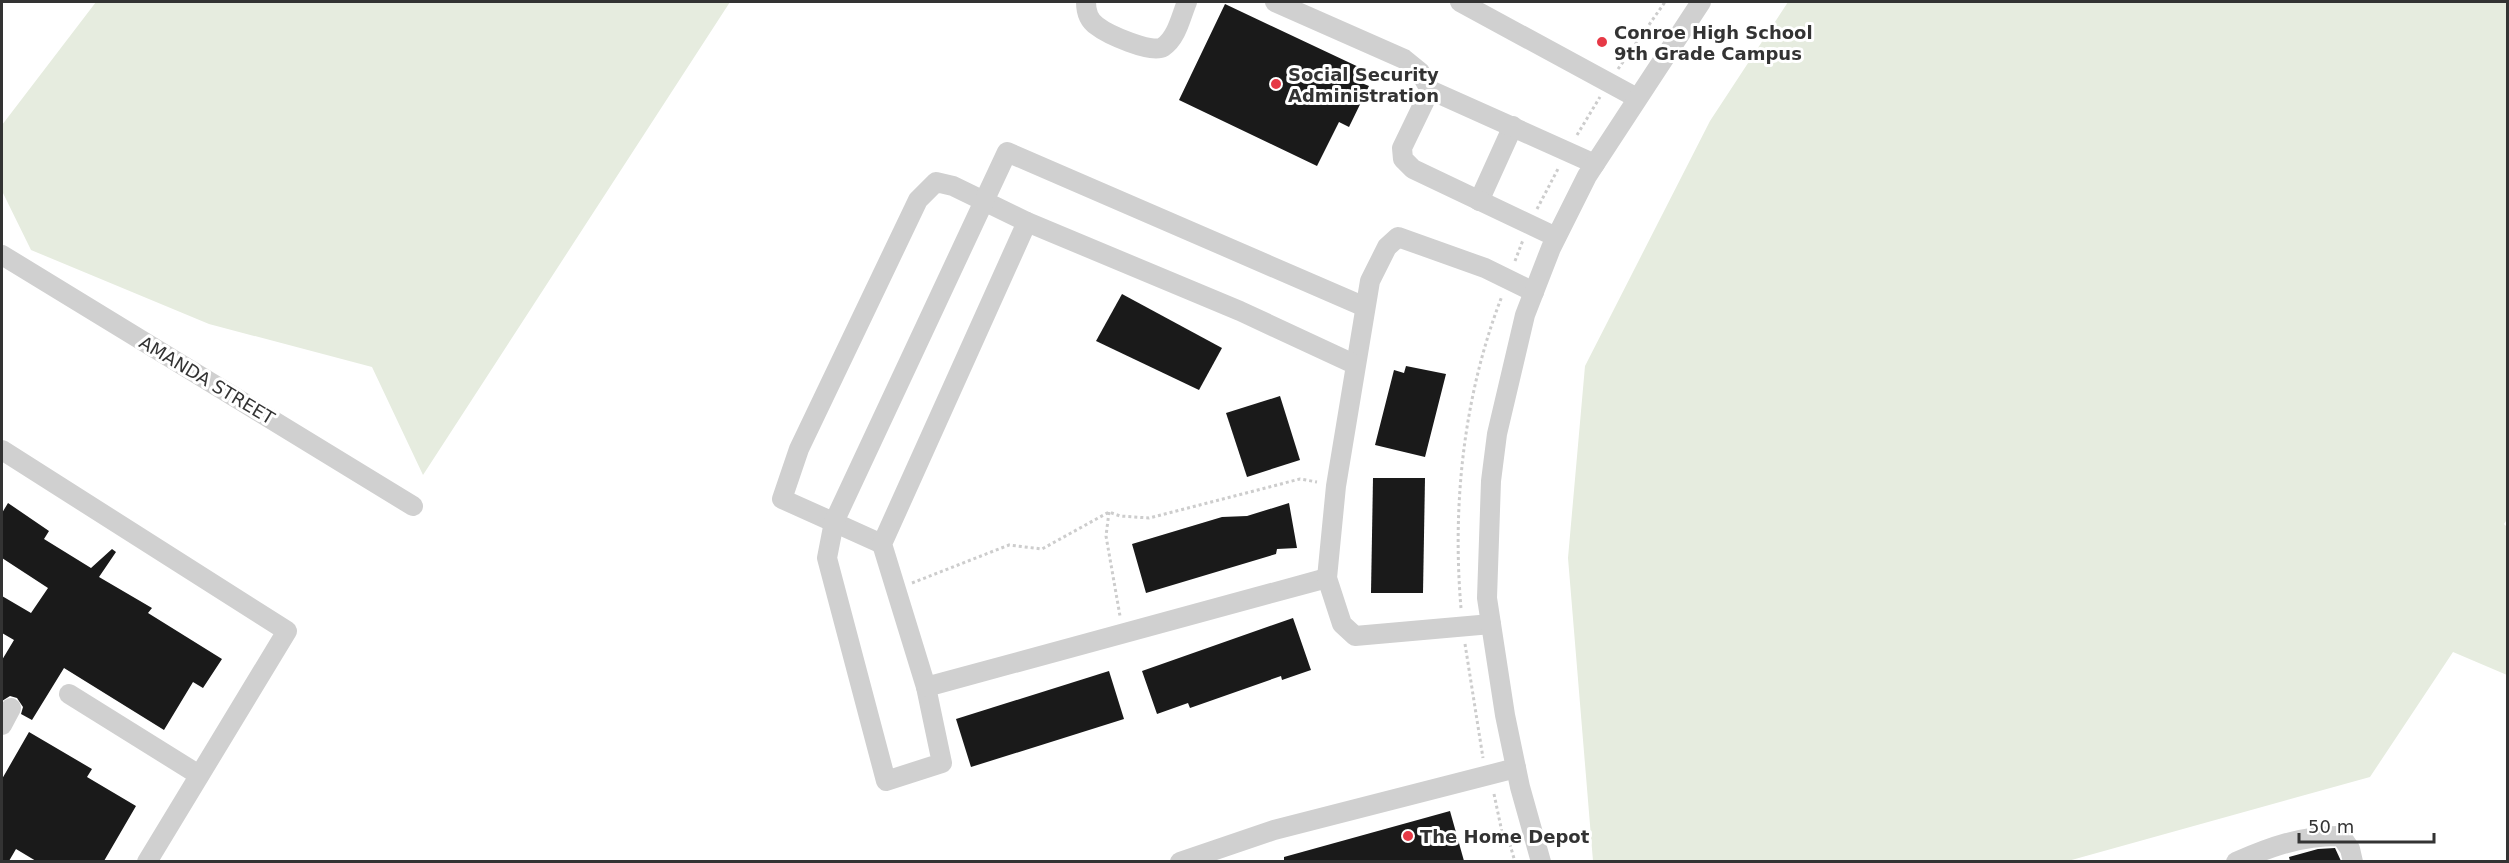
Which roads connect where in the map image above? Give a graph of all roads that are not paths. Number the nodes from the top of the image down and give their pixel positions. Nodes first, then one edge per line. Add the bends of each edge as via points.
1 (1086, 2) edge
2 (1187, 2) edge
3 (1275, 2) edge
4 (1460, 2) edge
5 (1701, 2) edge
6 (1430, 90) junction
7 (1637, 98) junction
8 (1513, 126) junction
9 (1595, 164) junction
10 (1479, 201) junction
11 (984, 202) junction
12 (1027, 222) junction
13 (1556, 237) junction
14 (2, 255) edge
15 (1534, 292) junction
16 (1365, 307) junction
17 (1354, 364) junction
18 (2, 450) edge
19 (413, 506) dead end
20 (834, 522) junction
21 (882, 544) junction
22 (1327, 578) junction
23 (1491, 624) junction
24 (926, 687) junction
25 (69, 694) dead end
26 (1516, 768) junction
27 (199, 775) junction
28 (147, 861) edge
29 (1180, 861) edge
30 (1541, 861) edge
31 (2236, 861) edge
32 (2354, 861) edge

1 - 2 street via 1086,14 1096,26 1150,50 1162,48 1175,33
3 - 6 street via 1404,59 1419,72
4 - 7 street
5 - 7 street
6 - 8 street
6 - 10 street via 1402,148 1403,159 1413,169
7 - 9 street
8 - 9 street
8 - 10 street
9 - 13 street
10 - 13 street
11 - 12 street
11 - 16 street via 1007,152
11 - 20 street
11 - 20 street via 936,182 918,200 799,449 782,499
12 - 17 street via 1240,311
12 - 21 street
13 - 15 street
14 - 19 street, AMANDA STREET
15 - 16 street via 1485,268 1398,237 1387,247 1370,281
15 - 23 street via 1510,374 1491,481 1487,598
16 - 17 street
17 - 22 street
18 - 27 street via 287,631
20 - 21 street
20 - 24 street via 827,558 886,781 942,763
21 - 24 street
22 - 23 street via 1342,624 1355,636
22 - 24 street
23 - 26 street
25 - 27 street
26 - 29 street via 1274,830
26 - 30 street
27 - 28 street
31 - 32 street via 2273,846 2320,835 2341,836

